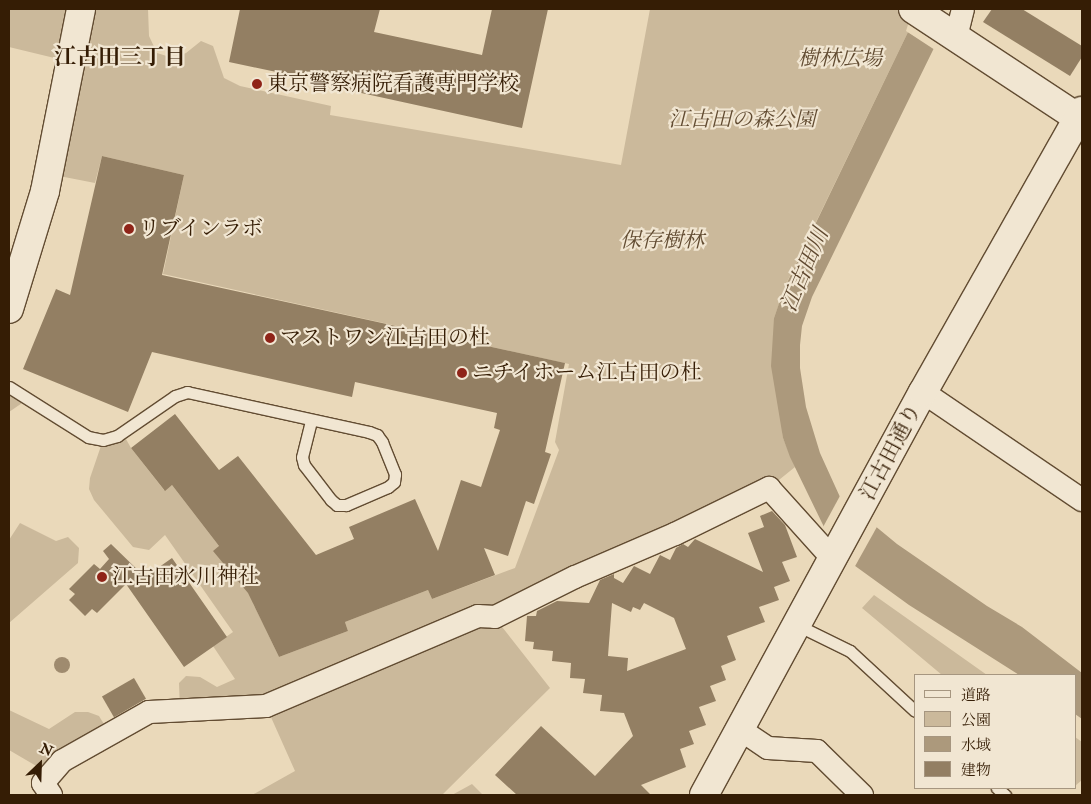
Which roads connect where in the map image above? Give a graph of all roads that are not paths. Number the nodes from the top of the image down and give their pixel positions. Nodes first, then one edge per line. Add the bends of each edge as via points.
1 (81, 9) edge
2 (913, 9) edge
3 (963, 9) edge
4 (952, 34) junction
5 (1080, 119) edge
6 (9, 309) edge
7 (9, 387) edge
8 (923, 392) junction
9 (311, 420) junction
10 (1082, 500) edge
11 (836, 553) junction
12 (798, 625) junction
13 (914, 710) edge
14 (741, 730) junction
15 (51, 795) edge
16 (704, 795) edge
17 (862, 795) edge

1 - 6 street via 45,191
2 - 4 street
3 - 4 street
4 - 5 street
5 - 8 street, 江古田通り
7 - 9 lane via 88,437 103,440 117,436 175,396 187,392
8 - 10 street
8 - 11 street, 江古田通り
9 - 9 lane via 377,435 395,474 394,482 346,505 331,500 304,465 302,457
11 - 12 street, 江古田通り
11 - 15 street via 769,488 675,534 574,576 495,618 478,616 266,706 149,712 62,761 43,783
12 - 13 lane via 850,651
12 - 14 street, 江古田通り
14 - 16 street, 江古田通り
14 - 17 street via 768,748 817,751

